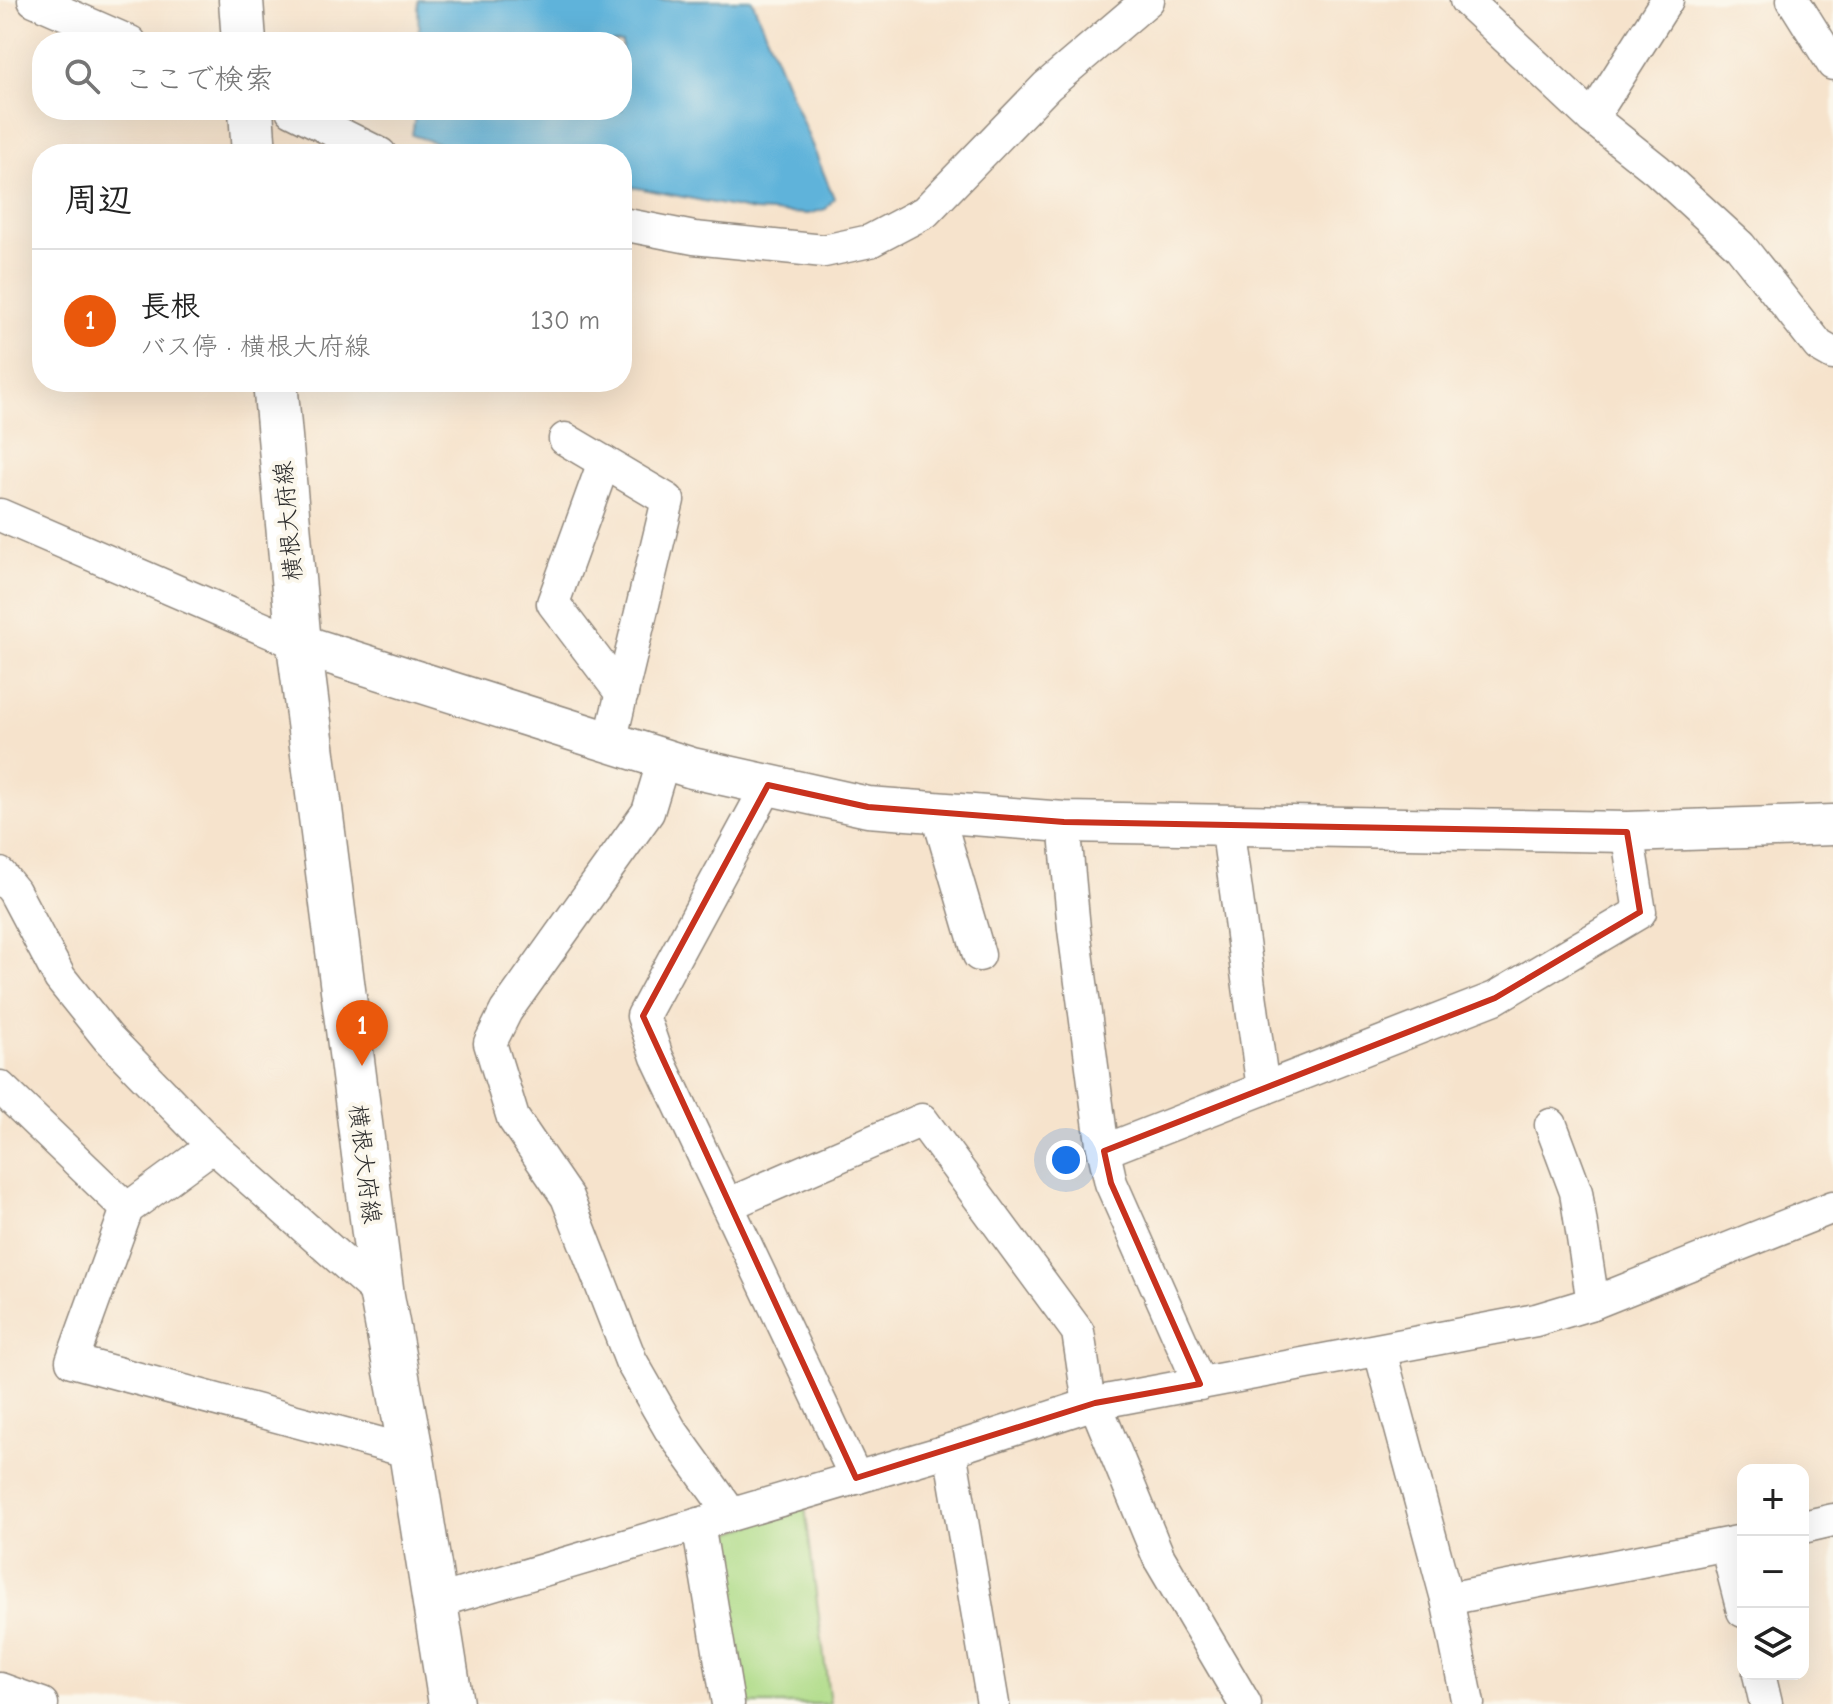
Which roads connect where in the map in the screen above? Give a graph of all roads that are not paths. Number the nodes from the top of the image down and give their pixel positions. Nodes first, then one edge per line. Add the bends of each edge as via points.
1 (34, 0) edge
2 (241, 0) edge
3 (1148, 0) edge
4 (1466, 0) edge
5 (1667, 0) edge
6 (1793, 0) edge
7 (107, 32) edge
8 (243, 32) edge
9 (1833, 64) edge
10 (1592, 118) junction
11 (252, 120) edge
12 (312, 120) edge
13 (253, 144) edge
14 (360, 144) edge
15 (632, 226) edge
16 (1833, 354) edge
17 (276, 392) edge
18 (565, 439) dead end
19 (604, 462) junction
20 (0, 515) edge
21 (299, 644) junction
22 (622, 694) junction
23 (610, 742) junction
24 (664, 759) junction
25 (768, 785) junction
26 (937, 812) junction
27 (1064, 822) junction
28 (1227, 825) junction
29 (1833, 825) edge
30 (1627, 832) junction
31 (0, 874) edge
32 (979, 955) dead end
33 (0, 1087) edge
34 (1263, 1089) junction
35 (1551, 1125) dead end
36 (213, 1146) junction
37 (1104, 1151) junction
38 (727, 1205) junction
39 (127, 1209) junction
40 (1832, 1209) edge
41 (382, 1296) junction
42 (1593, 1303) junction
43 (1380, 1351) junction
44 (1200, 1384) junction
45 (1092, 1404) junction
46 (950, 1450) junction
47 (411, 1452) junction
48 (856, 1478) junction
49 (712, 1520) junction
50 (1833, 1520) edge
51 (1809, 1526) edge
52 (1735, 1543) edge
53 (1447, 1599) junction
54 (435, 1602) junction
55 (1743, 1608) edge
56 (1760, 1680) edge
57 (0, 1689) edge
58 (42, 1704) edge
59 (451, 1704) edge
60 (728, 1704) edge
61 (993, 1704) edge
62 (1245, 1704) edge
63 (1468, 1704) edge
64 (1766, 1704) edge

1 - 7 street
2 - 8 main road
3 - 15 street via 1047,86 925,212 870,241 824,251
4 - 10 street
5 - 10 street
6 - 9 street
10 - 16 street via 1740,246 1819,346
11 - 13 main road
12 - 14 street
17 - 21 main road, 横根大府線
18 - 19 street
19 - 22 street via 553,603
19 - 22 street via 668,500
20 - 21 street
21 - 23 street
21 - 41 main road, 横根大府線
22 - 23 street
23 - 24 street
24 - 25 street
24 - 49 street via 648,812 506,1011 490,1043 513,1118 567,1197 631,1361 670,1429 724,1504
25 - 26 street via 868,807
25 - 38 street via 643,1016
26 - 27 street
26 - 32 street
27 - 28 street
27 - 37 street
28 - 30 street
28 - 34 street
29 - 30 street
30 - 34 street via 1640,912 1495,998
31 - 36 street via 60,978 108,1038
33 - 39 street
34 - 37 street
35 - 42 street via 1576,1192
36 - 39 street
36 - 41 street
37 - 44 street via 1111,1183
38 - 45 street via 922,1120 1078,1332
38 - 48 street
39 - 47 street via 72,1361
40 - 42 street
41 - 47 main road, 横根大府線
42 - 43 street via 1536,1320
43 - 44 street
43 - 53 street
44 - 45 street
45 - 46 street
45 - 62 street via 1159,1558
46 - 48 street
46 - 61 street
47 - 54 main road, 横根大府線
48 - 49 street
49 - 54 street
49 - 60 street
50 - 51 street
52 - 53 street
52 - 55 street
53 - 63 street
54 - 59 main road, 横根大府線
56 - 64 street
57 - 58 street

